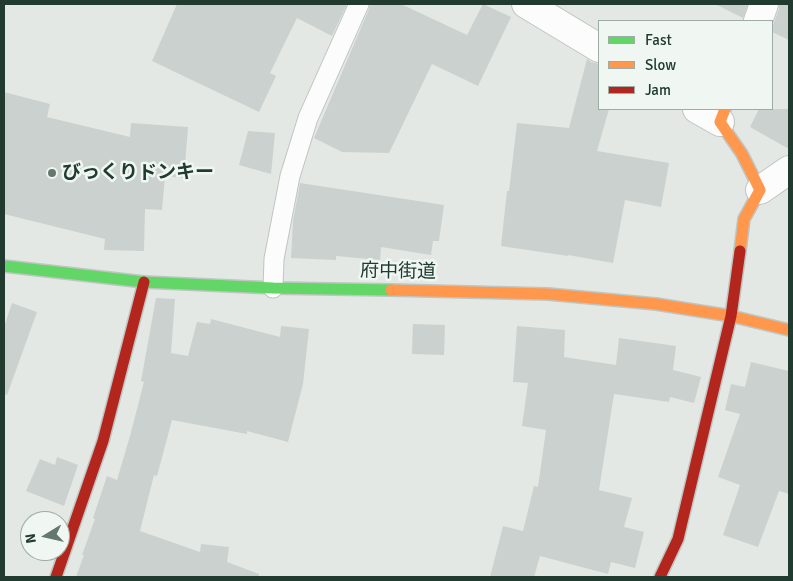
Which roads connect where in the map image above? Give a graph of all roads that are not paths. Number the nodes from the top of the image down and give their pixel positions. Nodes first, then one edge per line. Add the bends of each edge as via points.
1 (360, 4) edge
2 (526, 4) edge
3 (764, 4) edge
4 (758, 20) edge
5 (598, 47) edge
6 (714, 113) edge
7 (789, 170) edge
8 (760, 190) junction
9 (4, 266) edge
10 (144, 282) junction
11 (273, 288) junction
12 (731, 316) junction
13 (789, 330) edge
14 (56, 577) edge
15 (660, 577) edge

1 - 11 lane via 308,118 290,176 274,259
2 - 5 street
3 - 4 street
6 - 8 street via 742,154
7 - 8 street
8 - 12 street via 744,218
9 - 10 street, 府中街道
10 - 11 street, 府中街道
10 - 14 street via 103,441
11 - 12 street, 府中街道 via 548,294 656,304
12 - 13 street, 府中街道
12 - 15 street via 678,539

